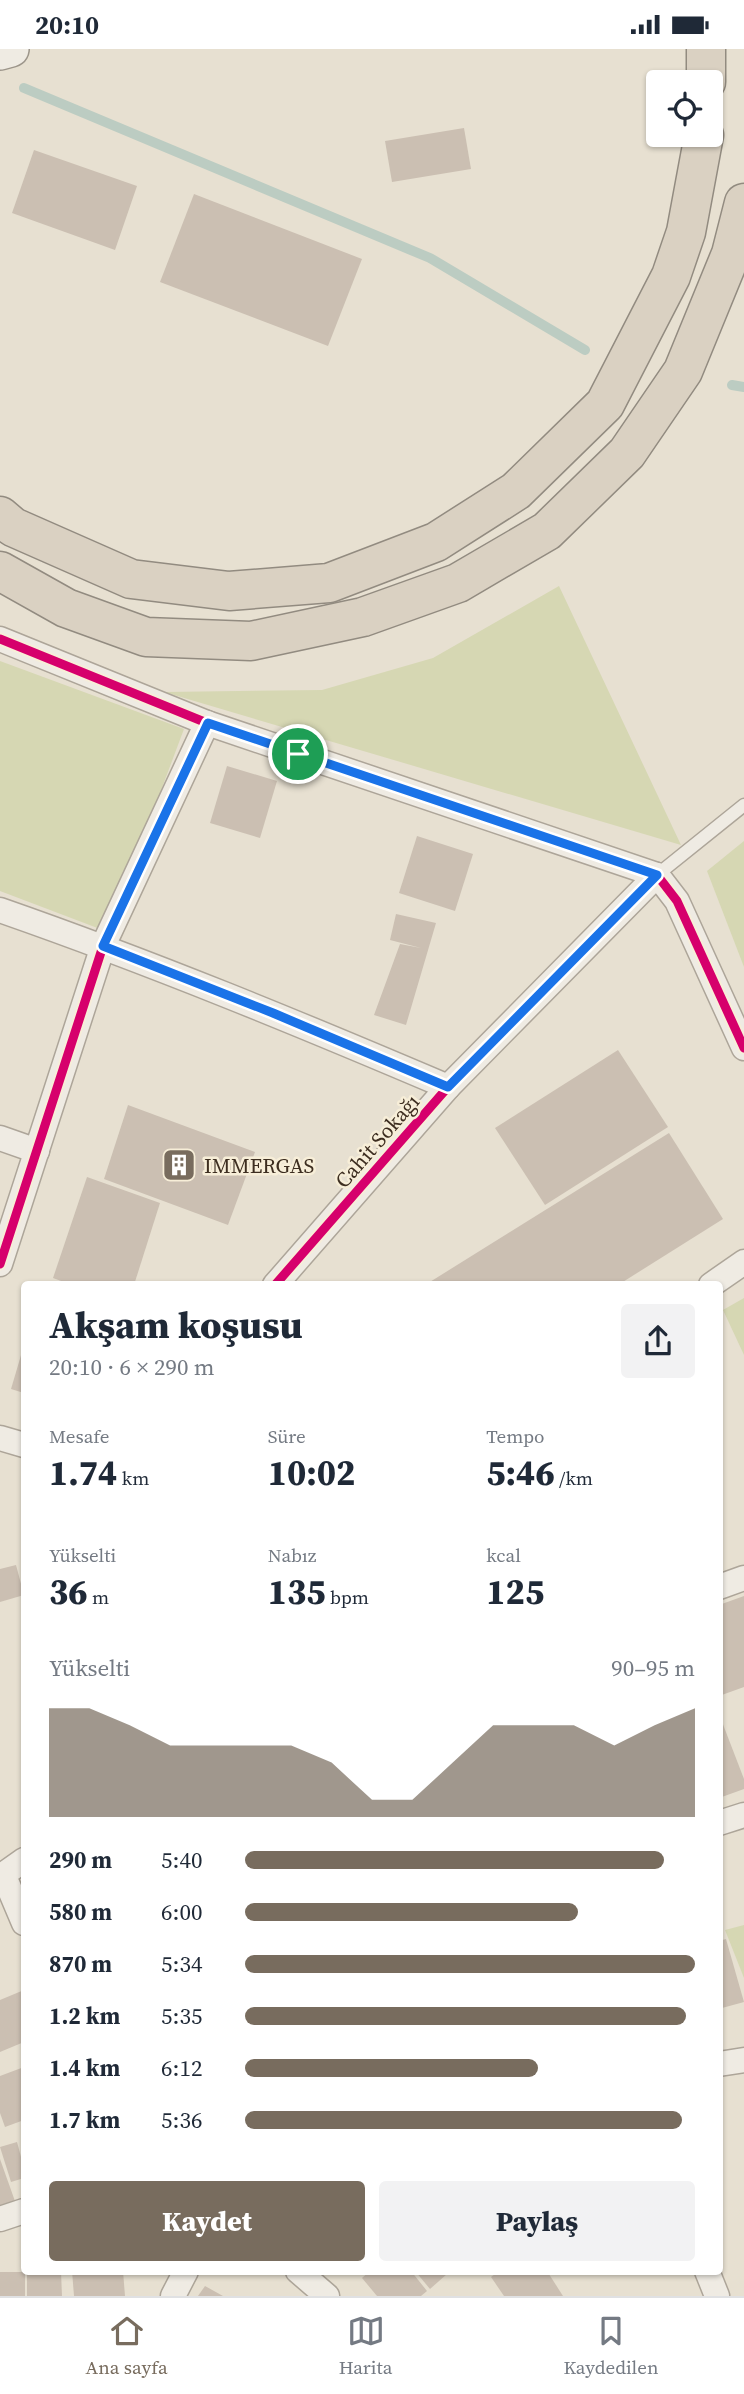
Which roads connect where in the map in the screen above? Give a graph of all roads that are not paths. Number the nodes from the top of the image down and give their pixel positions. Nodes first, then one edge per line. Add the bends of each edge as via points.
1 (11, 49) edge
2 (706, 49) edge
3 (0, 52) edge
4 (706, 70) edge
5 (702, 147) edge
6 (744, 203) edge
7 (0, 516) edge
8 (0, 571) edge
9 (0, 639) edge
10 (208, 723) junction
11 (744, 805) edge
12 (657, 875) junction
13 (0, 910) edge
14 (103, 946) junction
15 (744, 1048) edge
16 (448, 1087) junction
17 (0, 1138) edge
18 (37, 1151) junction
19 (744, 1262) edge
20 (0, 1264) edge
21 (278, 1281) edge
22 (717, 1281) edge
23 (0, 1439) edge
24 (21, 1444) edge
25 (744, 1578) edge
26 (723, 1586) edge
27 (744, 1815) edge
28 (723, 1822) edge
29 (21, 1862) edge
30 (2, 1876) edge
31 (21, 1917) edge
32 (744, 2060) edge
33 (723, 2063) edge
34 (21, 2212) edge
35 (0, 2219) edge
36 (184, 2275) edge
37 (303, 2275) edge
38 (709, 2275) edge
39 (173, 2296) edge
40 (327, 2296) edge
41 (717, 2296) edge

1 - 3 main road
2 - 4 highway
5 - 7 highway via 687,232 671,276 605,404 516,491 436,542 329,583 229,591 131,579 13,527
6 - 8 highway via 731,254 682,371 627,453 547,531 457,583 363,617 238,641 146,637 66,608
9 - 10 street
10 - 12 street
10 - 14 street
11 - 12 lane
12 - 15 street via 677,901
12 - 16 street, Cahit Sokağı
13 - 14 street
14 - 16 street
14 - 18 street
16 - 21 street, Cahit Sokağı
17 - 18 street
18 - 20 street
19 - 22 street
23 - 24 street
25 - 26 street
27 - 28 street
29 - 30 street
30 - 31 street
32 - 33 street
34 - 35 street
36 - 39 street
37 - 40 street
38 - 41 street

